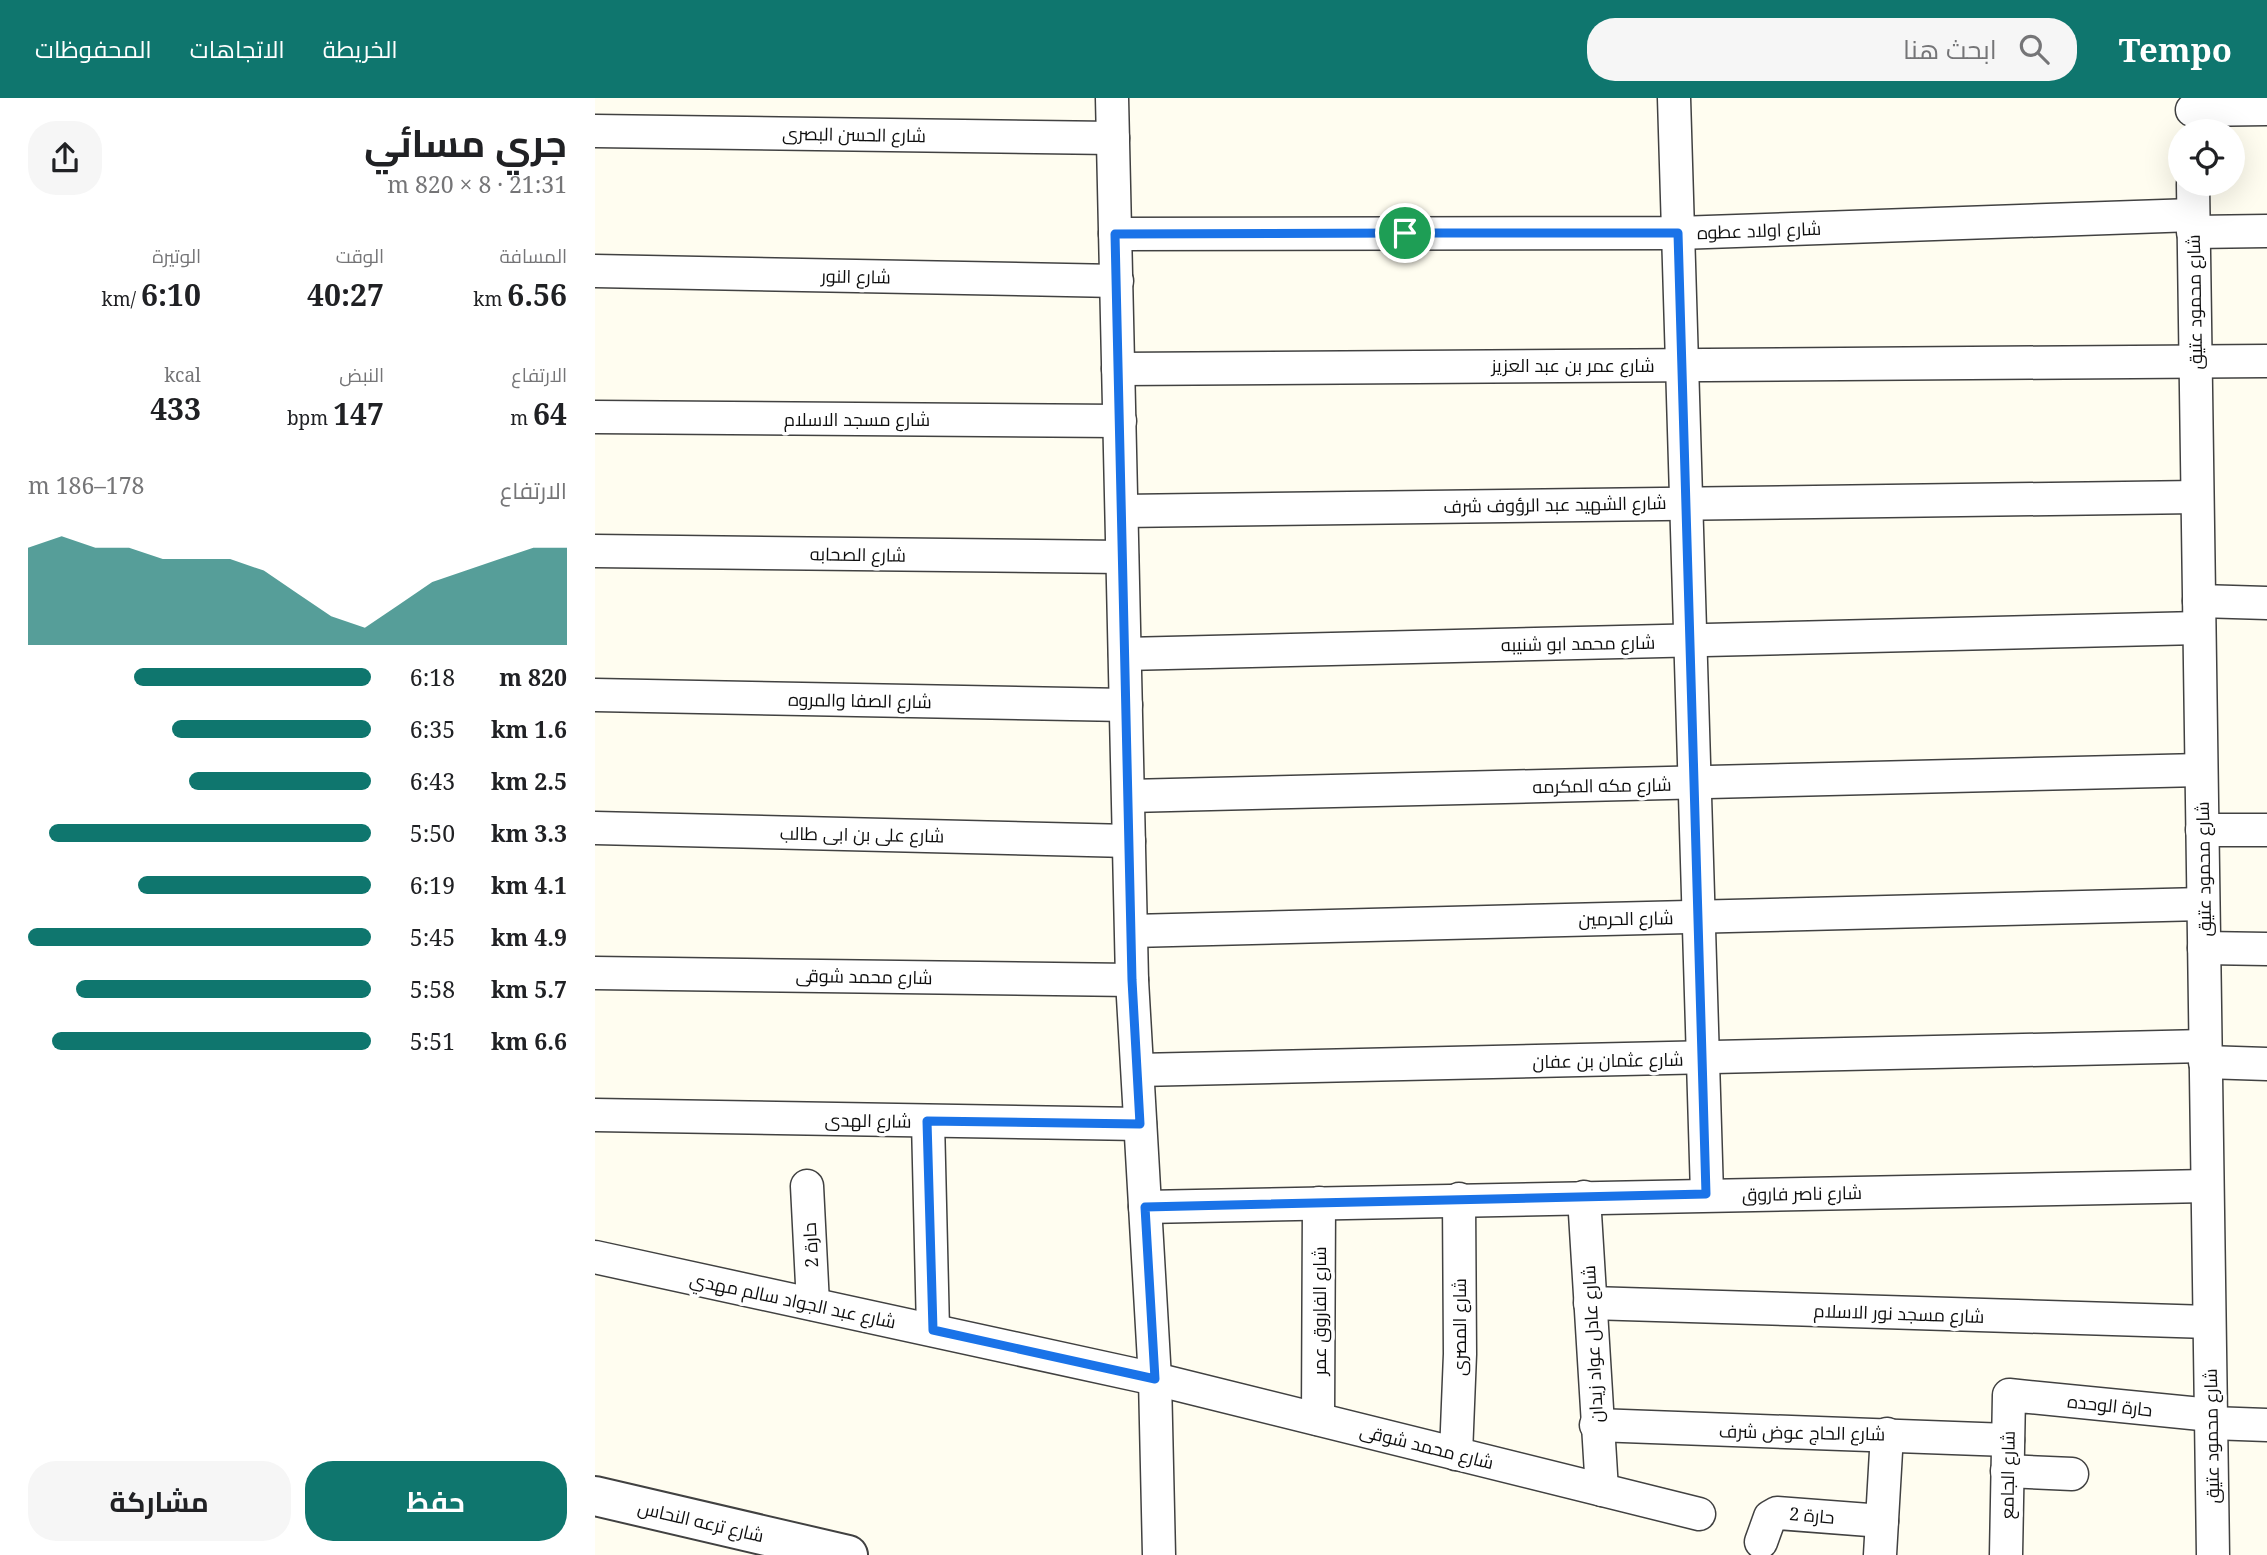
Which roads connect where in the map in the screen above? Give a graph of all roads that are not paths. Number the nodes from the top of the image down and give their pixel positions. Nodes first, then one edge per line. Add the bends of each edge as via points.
1 (1112, 98) edge
2 (1674, 98) edge
3 (2267, 109) edge
4 (2192, 113) edge
5 (595, 131) edge
6 (1113, 138) junction
7 (2193, 196) edge
8 (2193, 223) junction
9 (2267, 231) edge
10 (1678, 233) junction
11 (1115, 234) junction
12 (595, 271) edge
13 (1117, 281) junction
14 (2195, 361) junction
15 (2267, 361) edge
16 (1682, 364) junction
17 (1118, 369) junction
18 (595, 417) edge
19 (1120, 421) junction
20 (2197, 497) junction
21 (1686, 502) junction
22 (1122, 511) junction
23 (595, 551) edge
24 (1122, 557) junction
25 (2267, 603) edge
26 (2199, 614) junction
27 (1690, 640) junction
28 (1125, 654) junction
29 (595, 695) edge
30 (1126, 705) junction
31 (2201, 770) junction
32 (1694, 783) junction
33 (1129, 796) junction
34 (595, 828) edge
35 (2202, 830) junction
36 (2267, 830) edge
37 (1129, 841) junction
38 (2203, 904) junction
39 (1698, 916) junction
40 (1132, 931) junction
41 (2204, 948) junction
42 (2267, 949) edge
43 (595, 972) edge
44 (1132, 980) junction
45 (2205, 1054) junction
46 (1702, 1057) junction
47 (2267, 1064) edge
48 (1137, 1070) junction
49 (595, 1115) edge
50 (927, 1121) junction
51 (1140, 1124) junction
52 (807, 1186) dead end
53 (2207, 1186) junction
54 (1706, 1194) junction
55 (1584, 1197) junction
56 (1459, 1199) junction
57 (1319, 1203) junction
58 (1145, 1207) junction
59 (595, 1256) edge
60 (1590, 1303) junction
61 (813, 1304) junction
62 (2209, 1322) junction
63 (933, 1330) junction
64 (1155, 1379) junction
65 (2009, 1395) joint
66 (1318, 1419) junction
67 (2211, 1419) junction
68 (1596, 1425) junction
69 (2267, 1425) edge
70 (1887, 1434) junction
71 (1455, 1454) junction
72 (2008, 1455) junction
73 (2072, 1474) dead end
74 (1602, 1490) junction
75 (595, 1496) edge
76 (1699, 1514) dead end
77 (1882, 1521) junction
78 (1761, 1542) dead end
79 (848, 1555) edge
80 (1159, 1555) edge
81 (1880, 1555) edge
82 (2005, 1555) edge
83 (2213, 1555) edge

1 - 6 street
2 - 10 street
3 - 4 street
5 - 6 street, شارع الحسن البصرى
6 - 11 street
7 - 8 street, شارع محمود عتيق
8 - 9 street, شارع اولاد عطوه
8 - 10 street, شارع اولاد عطوه
8 - 14 street, شارع محمود عتيق
10 - 11 street, شارع اولاد عطوه
10 - 16 street
11 - 13 street
12 - 13 street, شارع النور
13 - 17 street
14 - 15 street
14 - 16 street, شارع عمر بن عبد العزيز
14 - 20 street, شارع محمود عتيق
16 - 17 street, شارع عمر بن عبد العزيز
16 - 21 street
17 - 19 street
18 - 19 street, شارع مسجد الاسلام
19 - 22 street
20 - 21 street, شارع الشهيد عبد الرؤوف شرف
20 - 26 street, شارع محمود عتيق
21 - 22 street, شارع الشهيد عبد الرؤوف شرف
21 - 27 street
22 - 24 street
23 - 24 street, شارع الصحابه
24 - 28 street
25 - 26 street, شارع محمد ابو شنيبه
26 - 27 street, شارع محمد ابو شنيبه
26 - 31 street, شارع محمود عتيق
27 - 28 street, شارع محمد ابو شنيبه
27 - 32 street
28 - 30 street
29 - 30 street, شارع الصفا والمروه
30 - 33 street
31 - 32 street, شارع مكه المكرمه
31 - 35 street, شارع محمود عتيق
32 - 33 street, شارع مكه المكرمه
32 - 39 street
33 - 37 street
34 - 37 street, شارع على بن ابى طالب
35 - 36 street
35 - 38 street, شارع محمود عتيق
37 - 40 street
38 - 39 street, شارع الحرمين
38 - 41 street, شارع محمود عتيق
39 - 40 street, شارع الحرمين
39 - 46 street
40 - 44 street
41 - 42 street
41 - 45 street, شارع محمود عتيق
43 - 44 street, شارع محمد شوقى
44 - 48 street
45 - 46 street, شارع عثمان بن عفان
45 - 47 street, شارع عثمان بن عفان
45 - 53 street, شارع محمود عتيق
46 - 48 street, شارع عثمان بن عفان
46 - 54 street
48 - 51 street
49 - 50 street, شارع الهدى
50 - 51 street, شارع الهدى
50 - 63 street
51 - 58 street
52 - 61 street, حارة 2
53 - 54 street, شارع ناصر فاروق
53 - 62 street, شارع محمود عتيق
54 - 55 street, شارع ناصر فاروق
55 - 56 street, شارع ناصر فاروق
55 - 60 street, شارع عادل عواد زيدان
56 - 57 street, شارع ناصر فاروق
56 - 71 street, شارع المصرى
57 - 58 street, شارع ناصر فاروق
57 - 66 street, شارع الفاروق عمر
58 - 64 street
59 - 61 street, شارع عبد الجواد سالم مهدي
60 - 62 street, شارع مسجد نور الاسلام
60 - 68 street, شارع عادل عواد زيدان
61 - 63 street, شارع عبد الجواد سالم مهدي
62 - 67 street, شارع محمود عتيق
63 - 64 street, شارع عبد الجواد سالم مهدي
64 - 66 street, شارع محمد شوقى
64 - 80 street
65 - 67 street, حارة الوحده
65 - 72 street, شارع الجامع
66 - 71 street, شارع محمد شوقى
67 - 69 street, حارة الوحده
67 - 83 street, شارع محمود عتيق
68 - 70 street, شارع الحاج عوض شرف
68 - 74 street, شارع عادل عواد زيدان
70 - 72 street, شارع الحاج عوض شرف
70 - 77 street
71 - 74 street, شارع محمد شوقى
72 - 73 street
72 - 82 street, شارع الجامع
74 - 76 street, شارع محمد شوقى
75 - 79 street, شارع ترعه النحاس
77 - 78 street, حارة 2 via 1777,1513 1770,1517
77 - 81 street

